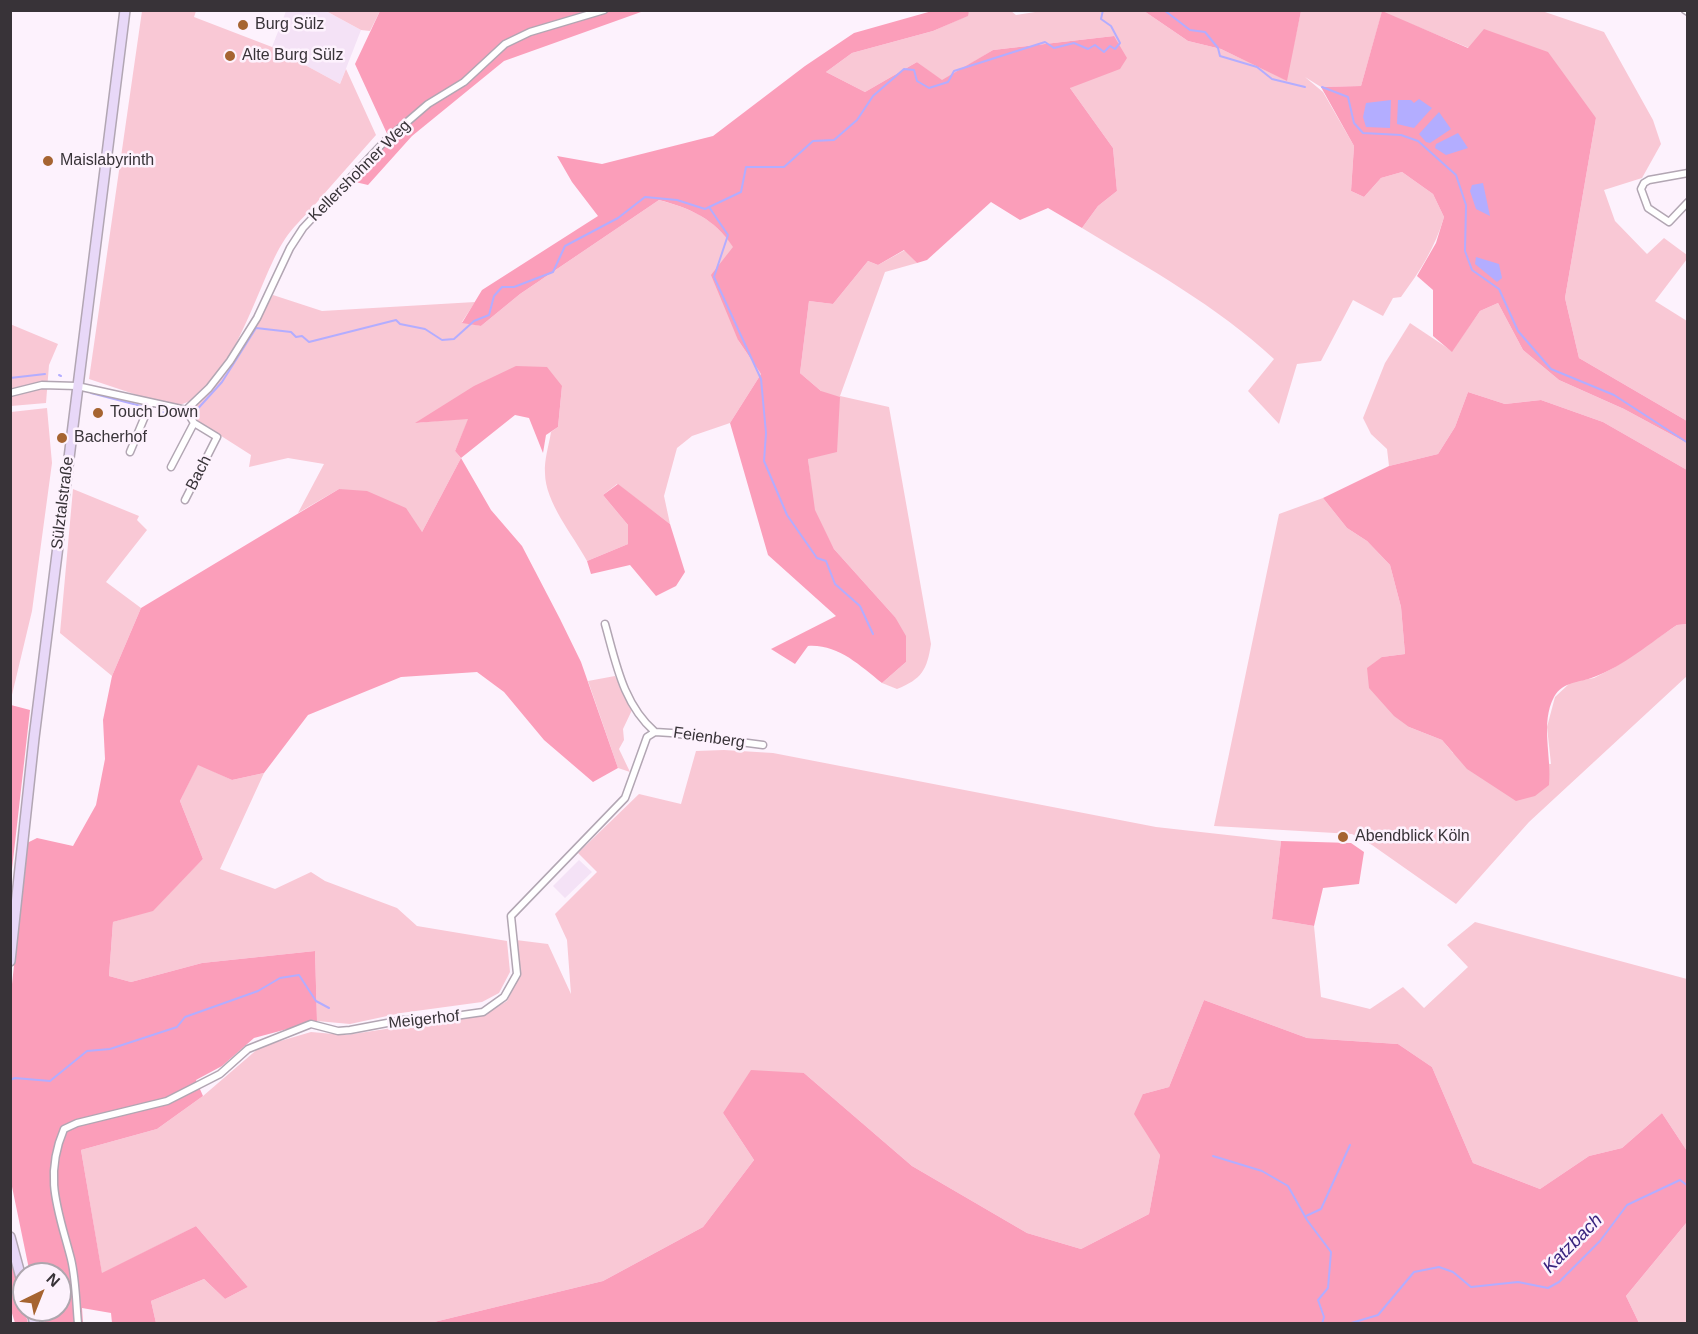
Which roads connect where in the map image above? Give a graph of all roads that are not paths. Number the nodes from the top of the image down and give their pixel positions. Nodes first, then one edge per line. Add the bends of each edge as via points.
1 (125, 10) edge
2 (604, 10) edge
3 (1688, 173) edge
4 (1688, 202) edge
5 (77, 386) junction
6 (10, 393) edge
7 (150, 404) junction
8 (186, 410) junction
9 (194, 423) junction
10 (130, 452) dead end
11 (171, 467) dead end
12 (184, 500) dead end
13 (605, 624) dead end
14 (655, 732) junction
15 (763, 745) dead end
16 (625, 798) joint
17 (10, 961) edge
18 (10, 1238) edge
19 (17, 1262) edge
20 (78, 1323) edge

1 - 5 main road, Sülztalstraße
2 - 8 street, Kellershohner Weg via 530,32 505,44 464,82 428,104 386,141 303,228 230,361
3 - 4 street via 1649,180 1641,189 1648,208 1669,222
5 - 6 street via 42,385
5 - 7 street
5 - 17 main road, Sülztalstraße
7 - 8 street
7 - 10 street
8 - 9 street, Bach
9 - 11 street, Bach
9 - 12 street, Bach via 217,437
13 - 14 street, Feienberg via 626,696 640,719
14 - 15 street, Feienberg
14 - 16 street, Feienberg via 646,737
16 - 20 street, Meigerhof via 512,916 517,975 496,1005 453,1018 403,1020 350,1030 311,1024 248,1049 220,1074 167,1101 77,1123 64,1130 55,1150 53,1179 72,1261
18 - 19 main road

